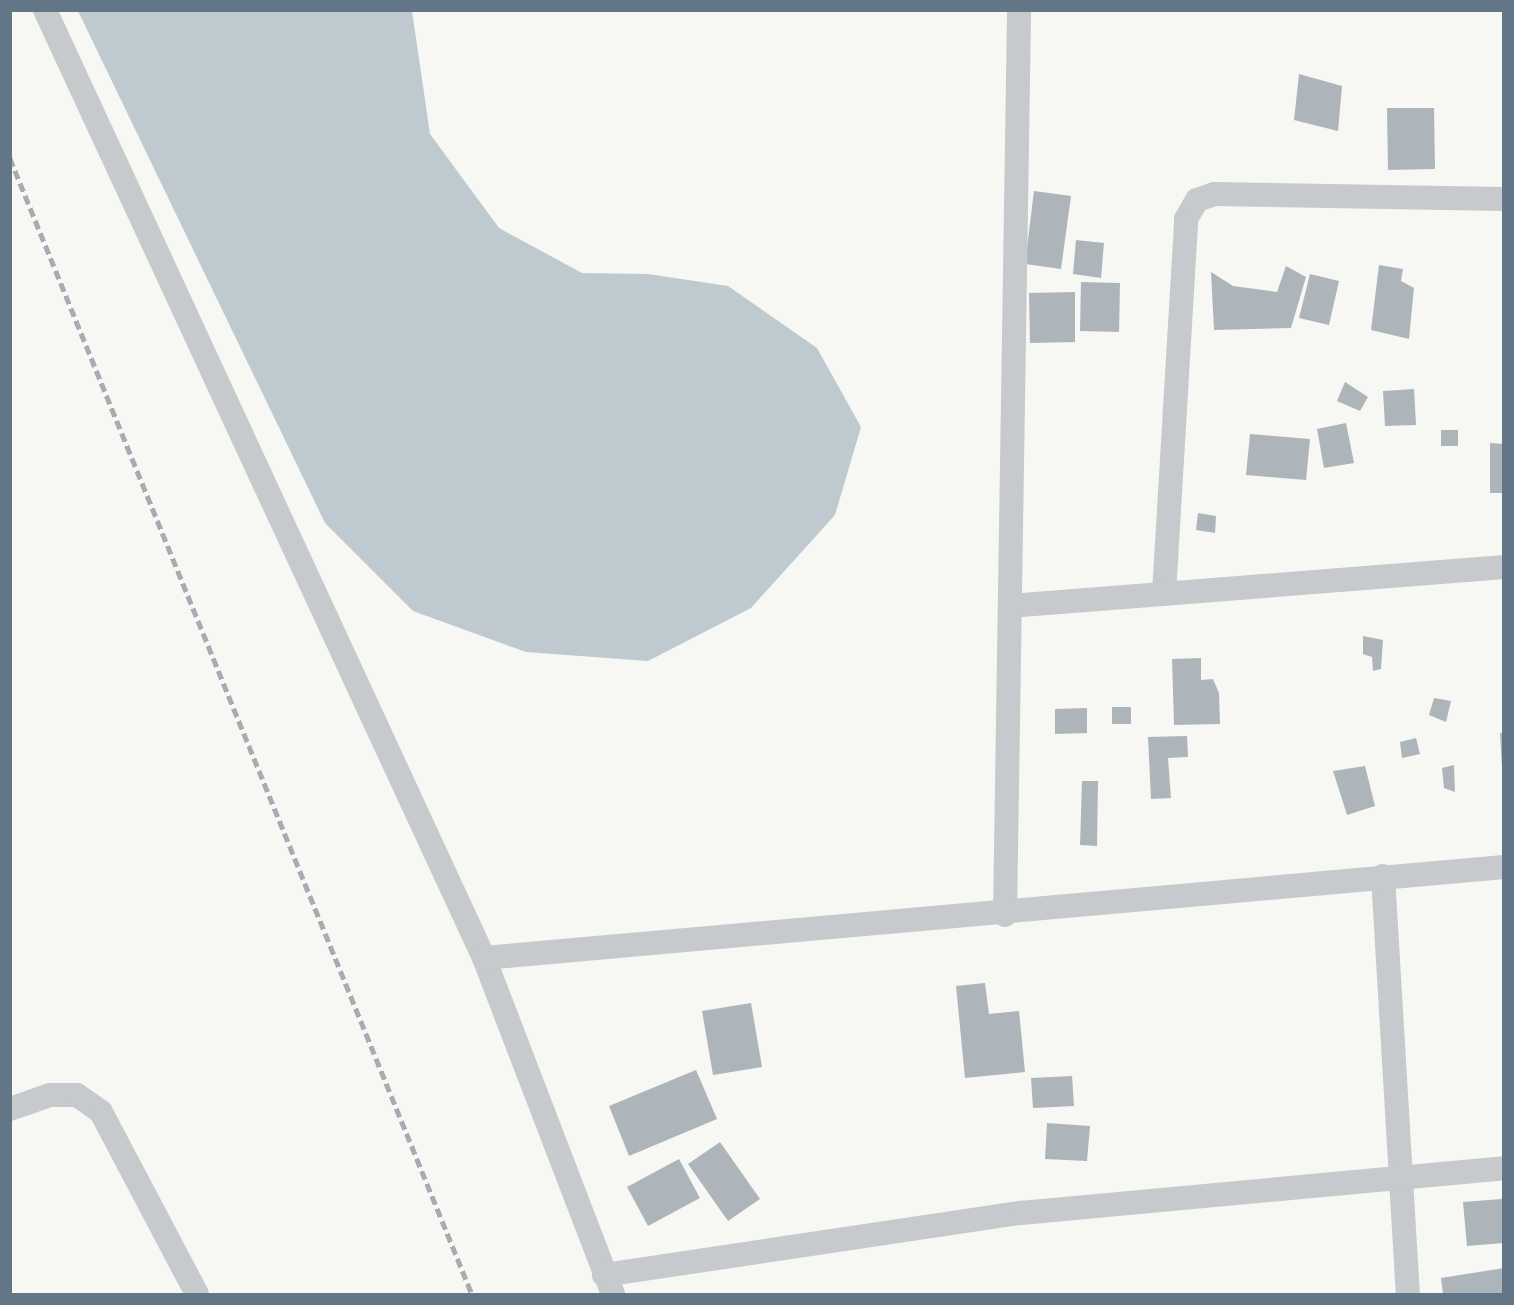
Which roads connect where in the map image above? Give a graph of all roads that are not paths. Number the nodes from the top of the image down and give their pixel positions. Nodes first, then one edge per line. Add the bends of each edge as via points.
1 (45, 10) edge
2 (1019, 10) edge
3 (1503, 199) edge
4 (1503, 567) edge
5 (1164, 594) junction
6 (1010, 606) junction
7 (1503, 867) edge
8 (1383, 876) junction
9 (1005, 915) junction
10 (484, 958) junction
11 (10, 1109) edge
12 (1503, 1168) edge
13 (1401, 1176) junction
14 (609, 1285) edge
15 (197, 1294) edge
16 (1408, 1294) edge

1 - 10 street
2 - 6 street
3 - 5 street via 1214,194 1197,200 1186,219
4 - 5 street
5 - 6 street
6 - 9 street
7 - 8 street
8 - 9 street
8 - 13 street
9 - 10 street
10 - 14 street
11 - 15 street via 50,1095 77,1095 101,1112
12 - 13 street
13 - 14 street via 1021,1212
13 - 16 street

